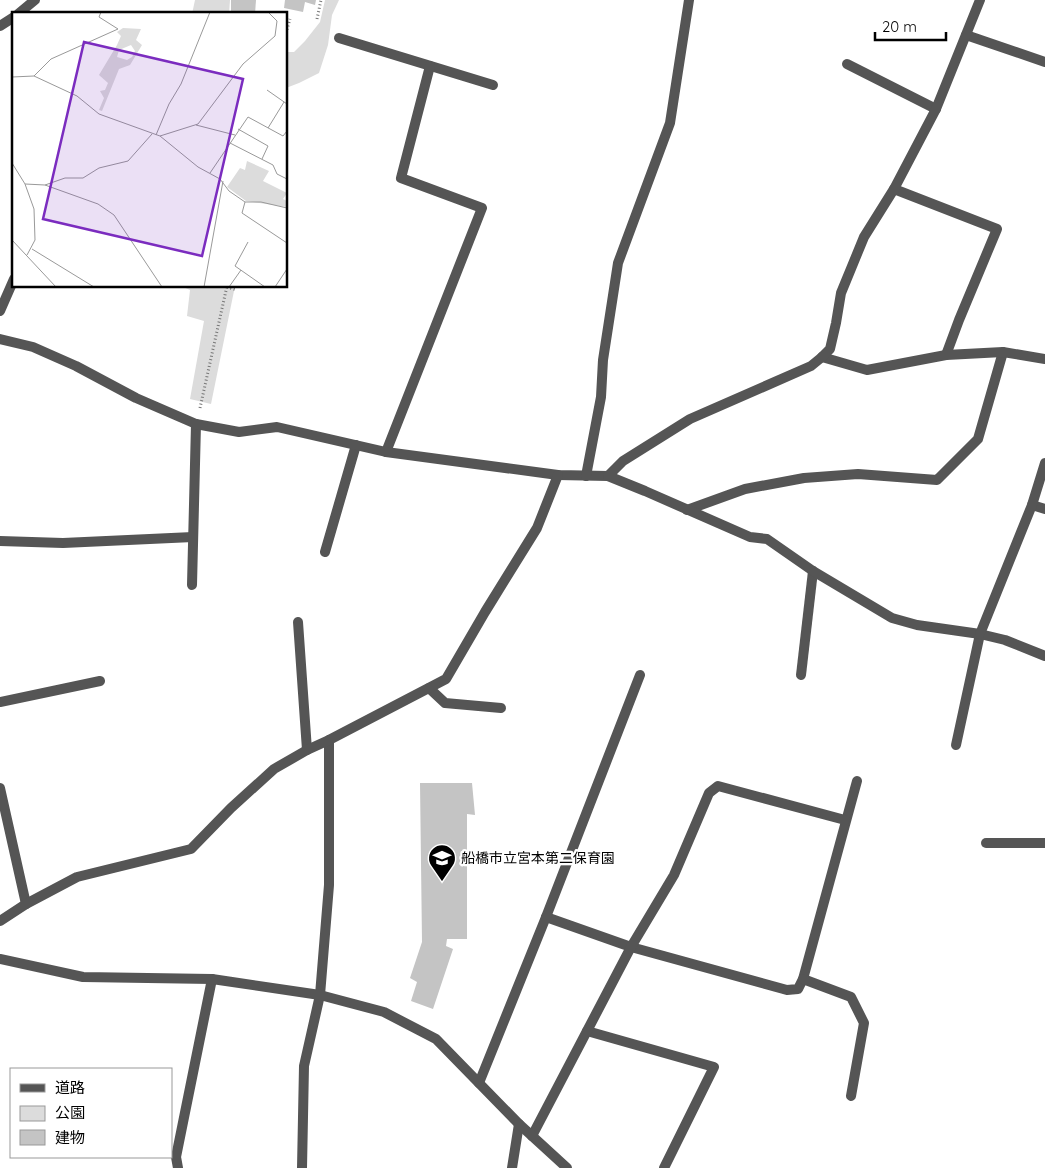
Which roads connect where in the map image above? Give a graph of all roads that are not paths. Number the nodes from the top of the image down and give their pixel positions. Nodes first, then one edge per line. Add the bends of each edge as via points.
1 (35, 0) edge
2 (689, 0) edge
3 (980, 0) edge
4 (20, 12) edge
5 (12, 18) edge
6 (0, 26) edge
7 (966, 35) junction
8 (338, 38) dead end
9 (1045, 62) edge
10 (846, 64) dead end
11 (430, 66) junction
12 (493, 85) dead end
13 (936, 109) junction
14 (894, 189) junction
15 (12, 284) edge
16 (0, 312) edge
17 (0, 339) edge
18 (1004, 352) junction
19 (946, 356) junction
20 (822, 357) junction
21 (1045, 359) edge
22 (196, 424) junction
23 (356, 445) junction
24 (386, 452) junction
25 (1045, 463) edge
26 (558, 475) junction
27 (586, 476) junction
28 (608, 476) junction
29 (1032, 505) junction
30 (1045, 509) edge
31 (687, 510) junction
32 (193, 537) junction
33 (0, 541) edge
34 (325, 552) dead end
35 (813, 571) junction
36 (192, 585) dead end
37 (298, 622) dead end
38 (980, 634) junction
39 (1045, 656) edge
40 (801, 674) dead end
41 (640, 675) dead end
42 (100, 681) dead end
43 (429, 688) junction
44 (0, 702) edge
45 (501, 708) dead end
46 (329, 740) junction
47 (956, 745) dead end
48 (307, 750) junction
49 (857, 781) dead end
50 (0, 788) edge
51 (845, 820) junction
52 (986, 844) dead end
53 (1045, 844) edge
54 (26, 904) junction
55 (546, 917) junction
56 (0, 921) edge
57 (631, 947) junction
58 (0, 959) edge
59 (212, 979) junction
60 (803, 979) junction
61 (320, 995) junction
62 (587, 1031) junction
63 (479, 1083) junction
64 (852, 1096) dead end
65 (519, 1124) junction
66 (532, 1136) junction
67 (178, 1168) edge
68 (302, 1168) edge
69 (512, 1168) edge
70 (567, 1168) edge
71 (664, 1168) edge

1 - 4 street
2 - 27 street via 670,123 618,263 603,360 601,397
3 - 7 street
5 - 6 street
7 - 9 street
7 - 13 street
8 - 11 street
10 - 13 street
11 - 12 street
11 - 24 street via 401,178 482,208
13 - 14 street
14 - 19 street via 997,229
14 - 20 street via 864,237 841,293 830,349
15 - 16 street
17 - 22 street via 34,347
18 - 19 street
18 - 21 street
18 - 31 street via 978,439 937,480 858,474 804,478 745,489
19 - 20 street via 867,370
20 - 28 street via 811,366 690,419 623,462
22 - 23 street via 238,432 278,427
22 - 32 street
23 - 24 street
23 - 34 street
24 - 26 street
25 - 29 street
26 - 27 street
26 - 43 street via 537,528 446,679
27 - 28 street
28 - 31 street
29 - 30 street
29 - 38 street
31 - 35 street via 750,537 767,539
32 - 33 street via 63,543
32 - 36 street
35 - 38 street via 892,618
35 - 40 street
37 - 48 street
38 - 39 street
38 - 47 street
41 - 55 street
42 - 44 street
43 - 45 street via 445,704
43 - 46 street
46 - 48 street
46 - 61 street via 330,885
48 - 54 street via 274,769 191,850 77,877
49 - 51 street
50 - 54 street
51 - 57 street via 718,786 709,793 674,875
51 - 60 street
52 - 53 street
54 - 56 street
55 - 57 street
55 - 63 street
57 - 60 street via 787,990 798,989
57 - 62 street
58 - 59 street via 83,977
59 - 61 street
59 - 67 street via 176,1157
60 - 64 street via 852,997 864,1023
61 - 63 street via 384,1012 436,1039
61 - 68 street via 304,1066
62 - 66 street
62 - 71 street via 714,1067
63 - 65 street
65 - 66 street
65 - 69 street
66 - 70 street

